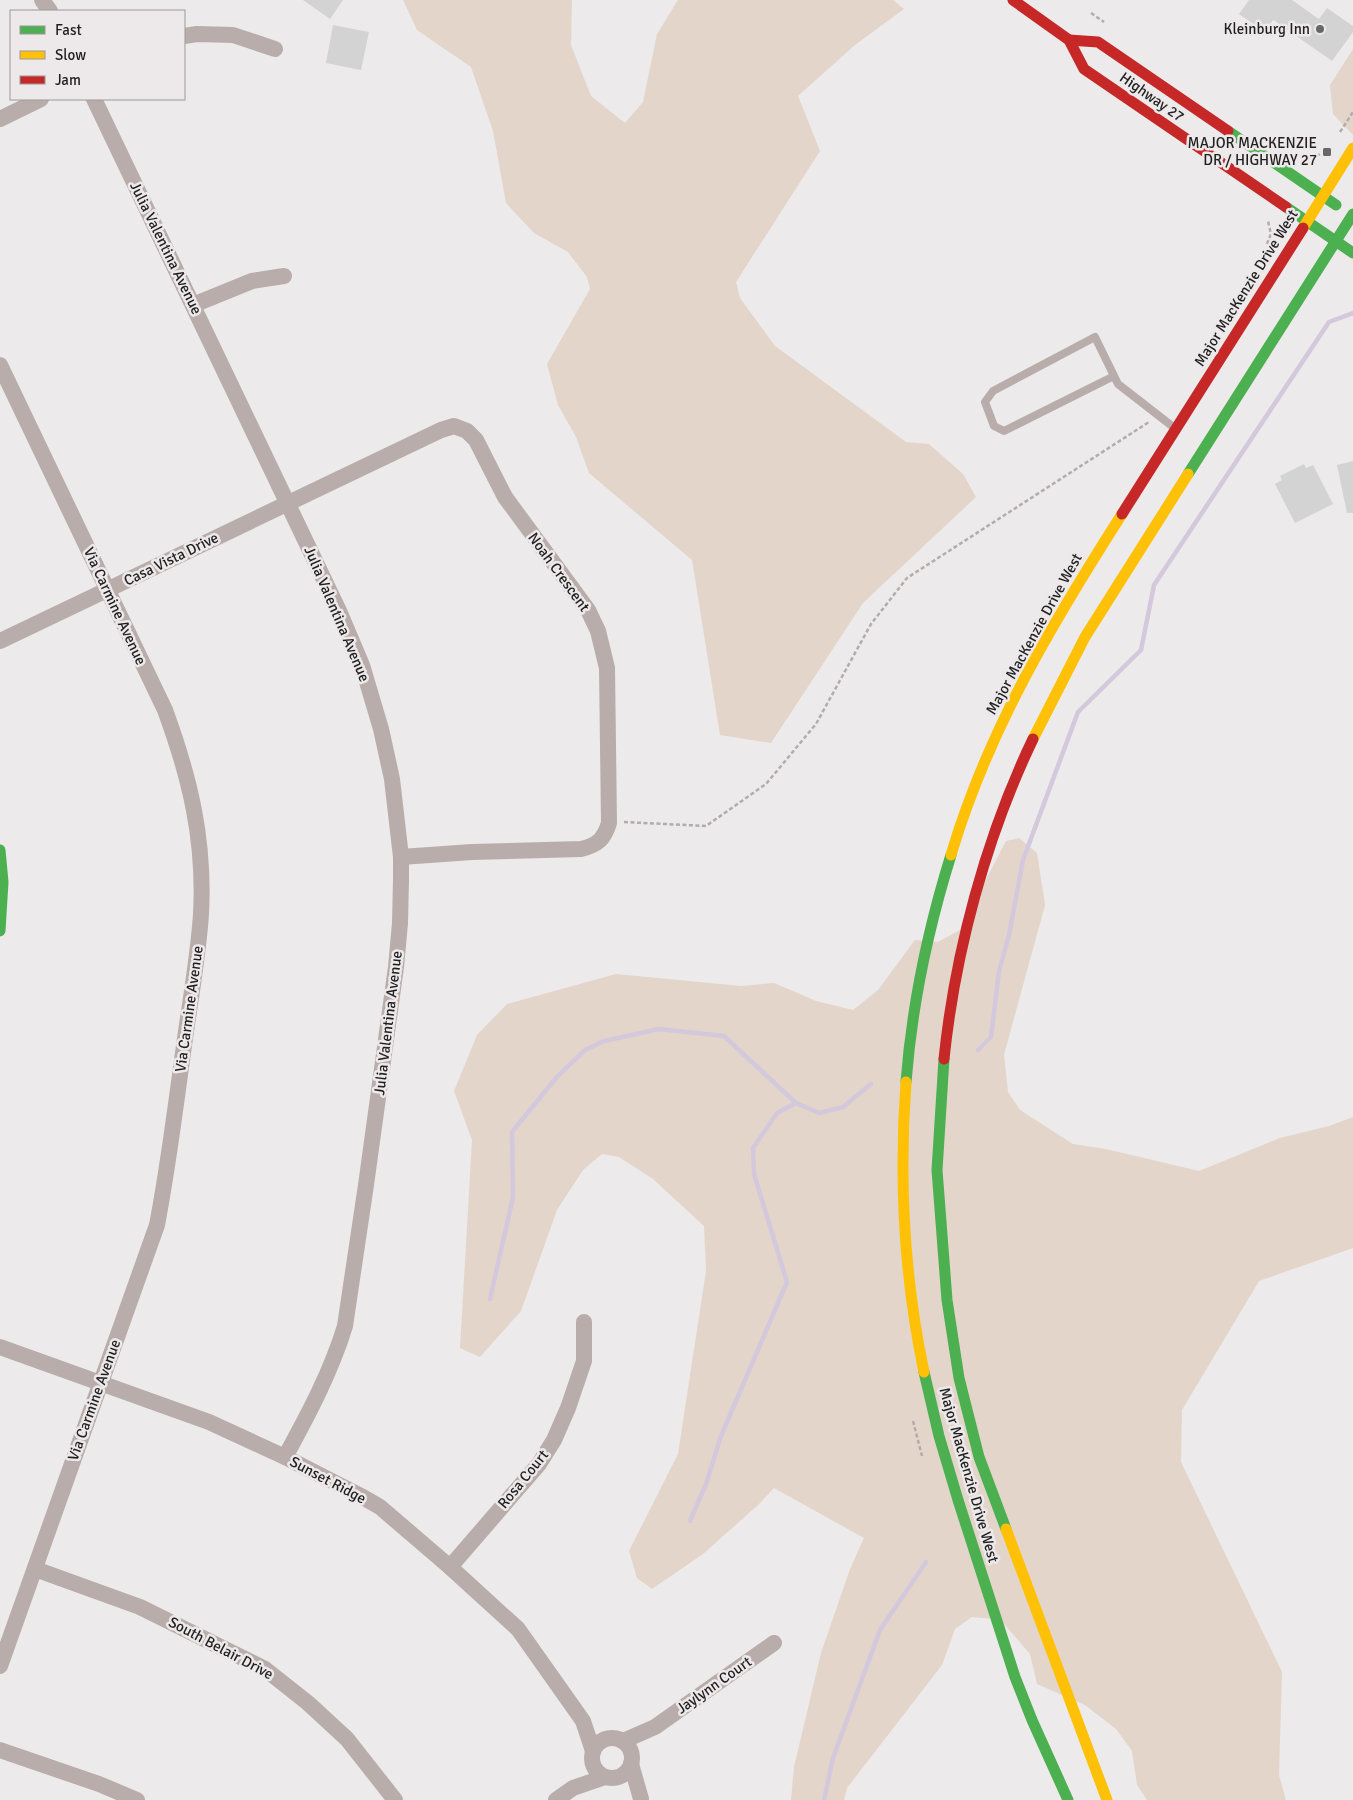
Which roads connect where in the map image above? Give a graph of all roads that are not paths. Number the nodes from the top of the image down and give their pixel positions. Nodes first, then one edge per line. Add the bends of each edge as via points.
1 (1013, 0) edge
2 (185, 36) edge
3 (1069, 40) junction
4 (275, 49) dead end
5 (39, 100) edge
6 (94, 100) edge
7 (0, 119) edge
8 (1353, 148) edge
9 (1323, 196) junction
10 (1353, 215) edge
11 (1306, 221) junction
12 (1335, 241) junction
13 (1353, 253) edge
14 (284, 276) dead end
15 (193, 305) junction
16 (0, 365) edge
17 (1114, 376) junction
18 (1176, 429) junction
19 (287, 503) junction
20 (108, 590) junction
21 (0, 641) edge
22 (0, 850) edge
23 (401, 857) junction
24 (0, 931) edge
25 (584, 1322) dead end
26 (1, 1350) edge
27 (100, 1382) junction
28 (285, 1457) junction
29 (450, 1567) junction
30 (35, 1568) junction
31 (774, 1643) dead end
32 (0, 1666) edge
33 (583, 1721) junction
34 (0, 1750) edge
35 (625, 1750) junction
36 (592, 1755) junction
37 (609, 1777) junction
38 (573, 1788) junction
39 (137, 1800) edge
40 (395, 1800) edge
41 (556, 1800) edge
42 (642, 1800) edge
43 (1068, 1800) edge
44 (1107, 1800) edge

1 - 3 main road, Highway 27
2 - 4 street via 232,35
3 - 9 main road, Highway 27 via 1098,42
3 - 11 main road, Highway 27 via 1084,69
5 - 7 street
6 - 15 street, Julia Valentina Avenue
8 - 9 main road, Major MacKenzie Drive West
9 - 10 main road, Highway 27
9 - 11 main road, Major MacKenzie Drive West
10 - 12 main road, Major MacKenzie Drive West
11 - 12 main road, Highway 27
11 - 18 main road, Major MacKenzie Drive West
12 - 13 main road, Highway 27
12 - 44 main road, Major MacKenzie Drive West via 1122,576 1055,693 1002,813 978,885 948,1019 937,1170 947,1300 959,1378 979,1457
14 - 15 street via 252,280
15 - 19 street, Julia Valentina Avenue
16 - 20 street, Via Carmine Avenue
17 - 17 lane via 1096,337 993,391 985,402 994,426 1004,431
17 - 18 lane via 1118,384
18 - 43 main road, Major MacKenzie Drive West via 1056,621 1002,720 955,841 938,897 917,997 907,1069 904,1134 912,1303 932,1412 956,1499 1022,1697
19 - 20 street, Casa Vista Drive
19 - 23 street, Julia Valentina Avenue via 362,665 392,779
19 - 23 street, Noah Crescent via 442,430 454,426 467,431 476,440 505,497 588,610 600,637 608,686 608,822 605,834 598,842 581,849
20 - 21 street, Casa Vista Drive
20 - 27 street, Via Carmine Avenue via 165,710 181,755 192,795 198,838 201,914 157,1225
22 - 24 main road via 3,882
23 - 28 street, Julia Valentina Avenue via 396,967 344,1326 329,1371
25 - 29 street, Rosa Court via 584,1361 554,1440 539,1464
26 - 27 street, Sunset Ridge
27 - 28 street, Sunset Ridge via 209,1422
27 - 30 street, Via Carmine Avenue
28 - 29 street, Sunset Ridge via 380,1507
29 - 33 street, Sunset Ridge via 518,1629
30 - 32 street, Via Carmine Avenue
30 - 40 street, South Belair Drive via 140,1606 265,1669 347,1739
31 - 35 street, Jaylynn Court
33 - 35 street, Sunset Ridge
33 - 36 street, Sunset Ridge
34 - 39 street
35 - 36 street via 601,1740
35 - 37 street via 627,1771 620,1776
35 - 42 street
36 - 37 street via 593,1766
36 - 38 street
37 - 38 street
37 - 42 street
38 - 41 street

